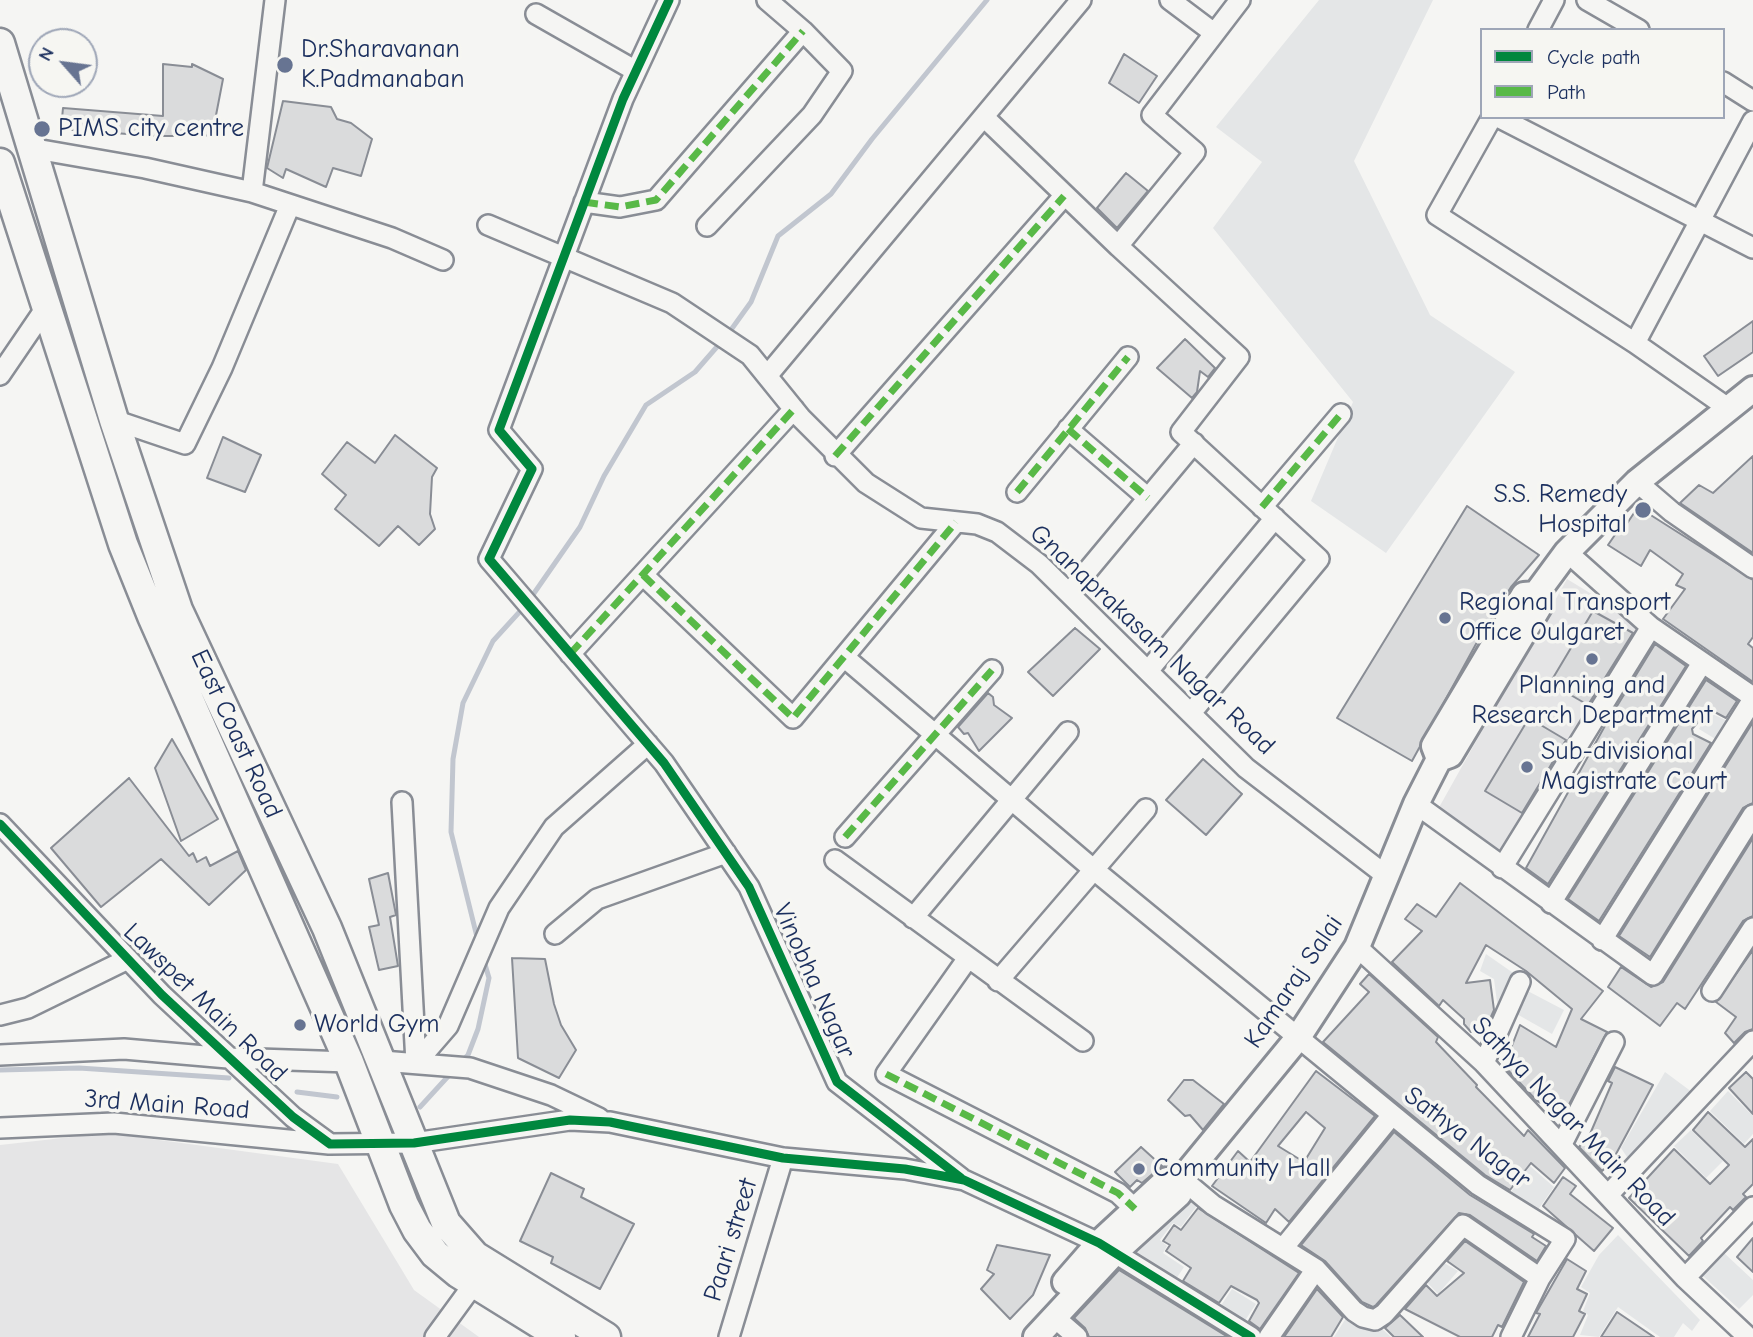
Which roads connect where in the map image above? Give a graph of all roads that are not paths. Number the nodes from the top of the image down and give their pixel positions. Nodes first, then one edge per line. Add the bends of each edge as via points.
1 (275, 0) edge
2 (669, 0) edge
3 (767, 0) edge
4 (1081, 0) edge
5 (1170, 0) edge
6 (1240, 0) edge
7 (1554, 0) edge
8 (1587, 0) edge
9 (536, 14) dead end
10 (1539, 28) edge
11 (1636, 28) edge
12 (803, 31) junction
13 (1214, 33) junction
14 (0, 43) edge
15 (636, 71) junction
16 (1725, 83) edge
17 (1753, 101) edge
18 (985, 118) junction
19 (1491, 119) edge
20 (1502, 119) edge
21 (1753, 121) edge
22 (30, 148) junction
23 (0, 163) edge
24 (252, 192) junction
25 (1064, 196) junction
26 (584, 202) junction
27 (290, 205) junction
28 (1700, 222) junction
29 (488, 225) dead end
30 (706, 226) dead end
31 (1118, 246) junction
32 (1753, 248) edge
33 (564, 257) junction
34 (443, 260) dead end
35 (45, 309) junction
36 (1636, 343) junction
37 (1128, 357) dead end
38 (0, 374) edge
39 (767, 376) junction
40 (1753, 389) edge
41 (1728, 408) junction
42 (794, 409) junction
43 (1341, 414) dead end
44 (114, 420) junction
45 (1068, 429) junction
46 (1194, 443) junction
47 (835, 456) junction
48 (1637, 482) junction
49 (1017, 492) dead end
50 (1148, 498) junction
51 (1268, 512) junction
52 (956, 522) junction
53 (1567, 552) junction
54 (1753, 568) edge
55 (643, 575) junction
56 (1069, 593) junction
57 (1651, 627) junction
58 (570, 654) junction
59 (844, 657) junction
60 (1702, 663) junction
61 (992, 670) dead end
62 (1148, 671) junction
63 (1753, 698) edge
64 (1191, 713) junction
65 (1068, 732) dead end
66 (935, 733) junction
67 (648, 744) junction
68 (1013, 800) junction
69 (402, 802) dead end
70 (1416, 804) junction
71 (1146, 809) dead end
72 (1753, 815) edge
73 (0, 824) edge
74 (845, 837) dead end
75 (726, 853) junction
76 (835, 860) dead end
77 (1502, 868) junction
78 (1093, 869) junction
79 (1388, 877) junction
80 (1551, 903) junction
81 (913, 918) junction
82 (1753, 928) edge
83 (555, 934) dead end
84 (1602, 940) junction
85 (1357, 947) junction
86 (968, 958) junction
87 (128, 959) junction
88 (998, 981) junction
89 (1520, 982) dead end
90 (1713, 991) dead end
91 (0, 1015) edge
92 (1297, 1039) junction
93 (1083, 1041) dead end
94 (1753, 1041) edge
95 (1614, 1042) dead end
96 (0, 1055) edge
97 (228, 1058) junction
98 (349, 1062) junction
99 (382, 1062) junction
100 (416, 1063) junction
101 (1484, 1063) junction
102 (1392, 1115) junction
103 (610, 1122) junction
104 (0, 1128) edge
105 (382, 1143) junction
106 (414, 1143) junction
107 (330, 1144) junction
108 (1562, 1144) junction
109 (783, 1158) junction
110 (1182, 1179) junction
111 (964, 1180) junction
112 (1608, 1195) junction
113 (1753, 1207) edge
114 (1135, 1209) junction
115 (1284, 1247) junction
116 (1107, 1248) junction
117 (1316, 1269) junction
118 (1539, 1278) junction
119 (1685, 1278) junction
120 (473, 1285) junction
121 (1054, 1317) junction
122 (1514, 1330) edge
123 (435, 1337) edge
124 (561, 1337) edge
125 (606, 1337) edge
126 (729, 1337) edge
127 (1016, 1337) edge
128 (1036, 1337) edge
129 (1077, 1337) edge
130 (1251, 1337) edge
131 (1269, 1337) edge
132 (1748, 1337) edge

1 - 24 street
2 - 15 street
3 - 12 street
4 - 18 street
5 - 13 street
6 - 13 street
7 - 10 street
8 - 11 street
9 - 15 street
12 - 26 street via 656,201 620,207
12 - 30 street via 842,71 812,116
13 - 31 street via 1152,115 1195,152
14 - 22 highway, East Coast Road
15 - 26 street
16 - 17 street
18 - 25 street
18 - 39 street
19 - 36 street via 1437,215
20 - 28 street
21 - 28 street
22 - 24 street
22 - 44 highway, East Coast Road
23 - 35 highway, East Coast Road
24 - 27 street
25 - 31 street
25 - 47 street
26 - 33 street
27 - 34 street
27 - 44 street via 185,444
28 - 32 street
28 - 36 street
29 - 33 street, Gnanaprakasam Nagar Road
31 - 46 street via 1239,357 1181,432
33 - 39 street, Gnanaprakasam Nagar Road via 672,303 750,355
33 - 58 street, Vinobha Nagar via 499,430 531,469 489,559
35 - 38 street
35 - 98 highway, East Coast Road via 123,544 152,616
36 - 41 street
37 - 45 street
39 - 42 street, Gnanaprakasam Nagar Road
40 - 41 main road, Kamaraj Salai
41 - 48 main road, Kamaraj Salai
42 - 47 street, Gnanaprakasam Nagar Road
42 - 55 street
43 - 51 street
44 - 99 highway, East Coast Road via 178,610 327,928
45 - 49 street
45 - 50 street
46 - 50 street
46 - 51 street
47 - 52 street, Gnanaprakasam Nagar Road via 866,483 921,518
48 - 53 main road, Kamaraj Salai
48 - 54 street
50 - 56 street
51 - 62 street
51 - 64 street via 1320,559
52 - 56 street, Gnanaprakasam Nagar Road via 997,532
52 - 59 street
53 - 57 street
53 - 70 main road, Kamaraj Salai via 1536,594 1540,605 1450,755 1439,759
55 - 58 street
55 - 59 street via 793,718
56 - 62 street, Gnanaprakasam Nagar Road
57 - 60 street
57 - 77 street
58 - 67 street, Vinobha Nagar
59 - 66 street, Sathya Nagar
60 - 63 street
60 - 80 street
61 - 66 street
62 - 64 street, Gnanaprakasam Nagar Road
63 - 84 street
64 - 79 street, Gnanaprakasam Nagar Road via 1246,768
65 - 68 street
66 - 68 street, Sathya Nagar
66 - 74 street
67 - 75 street, Vinobha Nagar
67 - 100 street via 554,827 499,908 449,1026
68 - 78 street, Sathya Nagar
68 - 81 street
69 - 100 street
70 - 77 street
70 - 79 main road, Kamaraj Salai
71 - 78 street
72 - 84 street via 1653,975
73 - 87 street, Lawspet Main Road
75 - 83 street via 597,899
75 - 111 street, Vinobha Nagar via 749,887 836,1082
76 - 81 street
77 - 80 street
78 - 88 street
78 - 92 street, Sathya Nagar
79 - 85 main road, Kamaraj Salai
80 - 84 street
81 - 86 street
82 - 90 street
85 - 92 main road, Kamaraj Salai
85 - 101 street, Sathya Nagar Main Road
86 - 88 street
86 - 114 street via 886,1074 1118,1193
87 - 91 street via 28,1008
87 - 97 street, Lawspet Main Road
88 - 93 street
89 - 101 street
92 - 102 street, Sathya Nagar
92 - 110 main road, Kamaraj Salai
94 - 112 street
95 - 108 street
96 - 97 street via 124,1049
97 - 98 street
97 - 107 street, Lawspet Main Road
98 - 105 highway, East Coast Road
99 - 100 street
99 - 106 highway, East Coast Road
100 - 103 street via 458,1066 551,1094
101 - 108 street, Sathya Nagar Main Road
102 - 115 street
102 - 118 street, Sathya Nagar via 1478,1185 1565,1239
103 - 106 street via 570,1119
103 - 109 street
104 - 107 street, 3rd Main Road via 114,1123
105 - 106 street
105 - 107 street
105 - 120 highway, East Coast Road via 417,1230 435,1254
106 - 125 highway, East Coast Road via 456,1237 504,1276
108 - 112 street, Sathya Nagar Main Road
109 - 111 street via 905,1169
109 - 126 street, Paari street
110 - 114 main road, Kamaraj Salai via 1167,1180
110 - 115 street via 1213,1205
110 - 116 main road, Kamaraj Salai via 1179,1194
111 - 116 street
112 - 119 street, Sathya Nagar Main Road
113 - 119 street
114 - 116 main road, Kamaraj Salai
115 - 117 street
116 - 121 main road, Kamaraj Salai
116 - 127 main road, Kamaraj Salai
116 - 130 street
117 - 118 street via 1354,1311 1376,1320 1463,1225
117 - 131 street
118 - 122 street, Sathya Nagar
119 - 132 street, Sathya Nagar Main Road
120 - 123 street
120 - 124 highway, East Coast Road
121 - 128 main road, Kamaraj Salai
121 - 129 street

